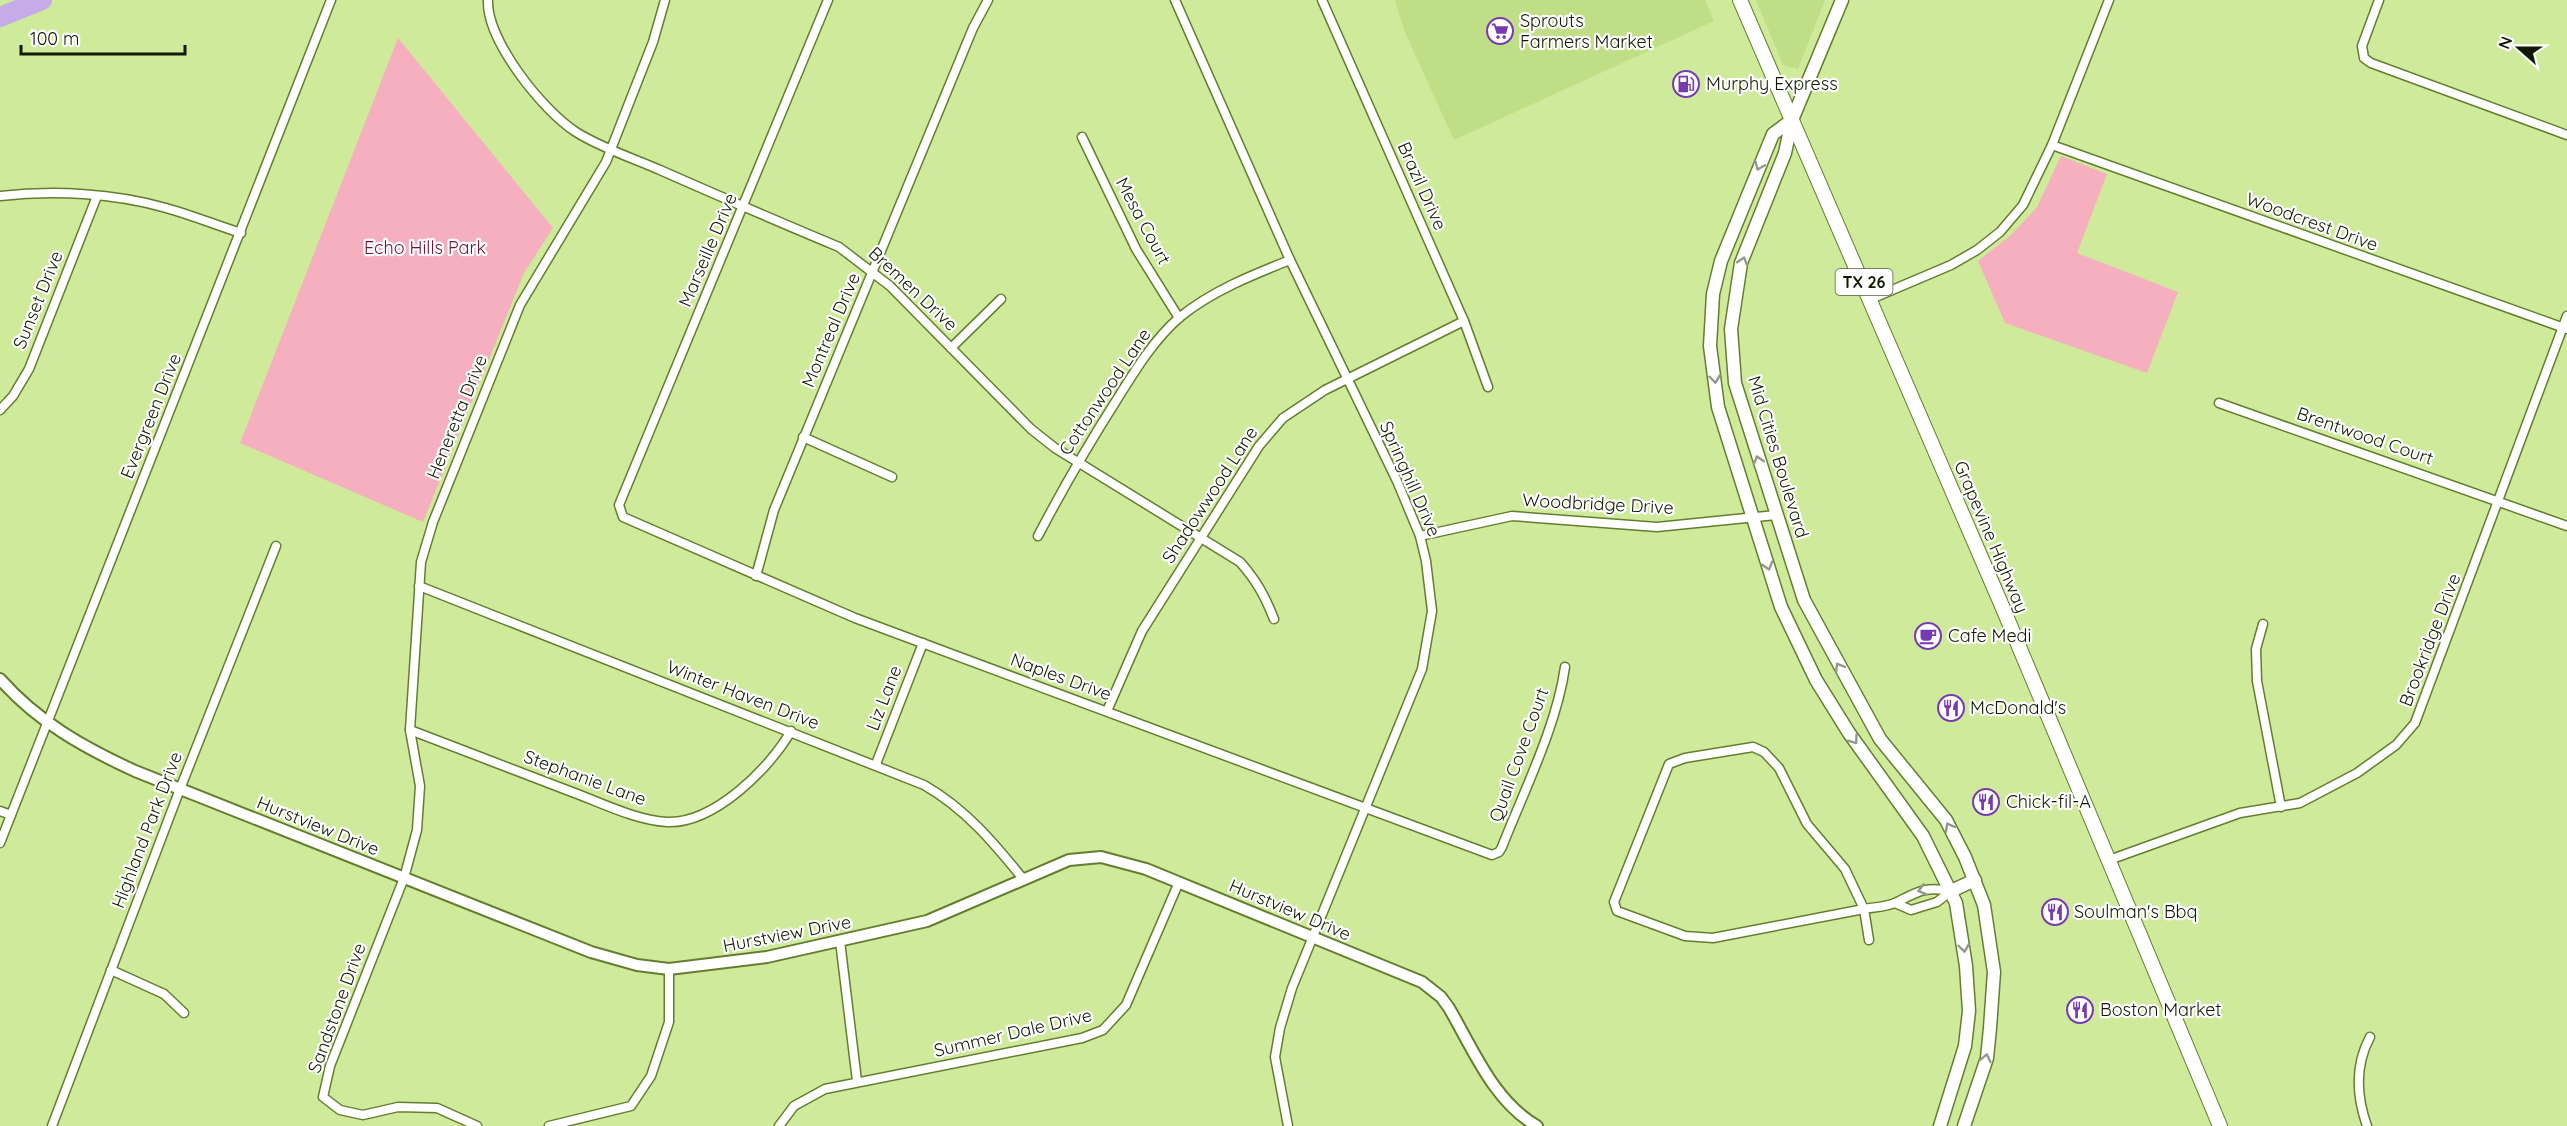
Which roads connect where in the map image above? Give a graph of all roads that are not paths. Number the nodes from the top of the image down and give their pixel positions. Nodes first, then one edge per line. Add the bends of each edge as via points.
1 (331, 0) edge
2 (488, 0) edge
3 (665, 0) edge
4 (828, 0) edge
5 (988, 0) edge
6 (1175, 0) edge
7 (1322, 0) edge
8 (1740, 0) edge
9 (1842, 0) edge
10 (2109, 0) edge
11 (2379, 0) edge
12 (1792, 120) junction
13 (2567, 135) edge
14 (1082, 137) dead end
15 (2052, 145) junction
16 (612, 149) junction
17 (0, 196) edge
18 (97, 196) junction
19 (744, 206) junction
20 (241, 233) junction
21 (1290, 260) junction
22 (873, 272) junction
23 (1001, 299) dead end
24 (1871, 299) junction
25 (2567, 316) edge
26 (1179, 318) junction
27 (1464, 321) junction
28 (2565, 328) edge
29 (951, 348) junction
30 (1347, 379) junction
31 (1488, 387) dead end
32 (2219, 403) dead end
33 (0, 410) edge
34 (803, 437) junction
35 (1076, 462) junction
36 (892, 477) dead end
37 (2499, 501) junction
38 (620, 512) joint
39 (1776, 515) junction
40 (1754, 519) junction
41 (2567, 526) edge
42 (1038, 536) dead end
43 (1420, 536) junction
44 (1200, 537) junction
45 (276, 546) dead end
46 (756, 576) junction
47 (418, 586) junction
48 (1274, 619) dead end
49 (2263, 624) dead end
50 (923, 643) junction
51 (1565, 667) dead end
52 (0, 679) edge
53 (1107, 711) junction
54 (47, 723) junction
55 (410, 730) junction
56 (791, 731) junction
57 (876, 764) junction
58 (180, 789) junction
59 (2281, 807) junction
60 (1365, 808) junction
61 (0, 811) edge
62 (11, 815) junction
63 (0, 843) edge
64 (1499, 852) joint
65 (2109, 860) junction
66 (404, 878) junction
67 (1024, 880) junction
68 (1975, 880) junction
69 (1179, 882) junction
70 (1951, 891) junction
71 (1895, 903) junction
72 (1864, 909) junction
73 (1312, 939) junction
74 (840, 940) junction
75 (1869, 940) dead end
76 (669, 969) junction
77 (111, 970) junction
78 (184, 1013) dead end
79 (2370, 1037) dead end
80 (857, 1081) junction
81 (1947, 1106) junction
82 (1969, 1114) junction
83 (52, 1126) edge
84 (477, 1126) edge
85 (549, 1126) edge
86 (779, 1126) edge
87 (1288, 1126) edge
88 (1537, 1126) edge
89 (1940, 1126) edge
90 (1964, 1126) edge
91 (2220, 1126) edge
92 (2367, 1126) edge

1 - 20 street, Evergreen Drive
2 - 16 street, Bremen Drive via 489,20 501,46 536,93 567,126
3 - 16 street, Heneretta Drive
4 - 19 street, Marseille Drive
5 - 22 street, Montreal Drive
6 - 21 street, Springhill Drive
7 - 27 street, Brazil Drive
8 - 12 main road, TX 26
9 - 12 main road
10 - 15 street
11 - 13 street via 2361,52 2371,63
12 - 24 main road, TX 26
39 -> 12 main road, Mid Cities Boulevard via 1735,383 1731,329 1741,263 1785,153
12 -> 40 main road via 1773,134 1730,235 1713,294 1710,346 1718,407
14 - 26 street, Mesa Court via 1136,249
15 - 24 street via 2023,205 2000,232 1951,265
15 - 28 street, Woodcrest Drive
16 - 19 street, Bremen Drive
16 - 47 street, Heneretta Drive via 520,305 433,522
17 - 18 street
18 - 20 street via 165,208
18 - 33 street, Sunset Drive via 29,369
19 - 22 street, Bremen Drive via 839,247
19 - 38 street, Marseille Drive via 619,505
20 - 54 street, Evergreen Drive
21 - 26 street, Cottonwood Lane via 1223,290
21 - 30 street, Springhill Drive
22 - 29 street, Bremen Drive
22 - 34 street, Montreal Drive
23 - 29 street
24 - 65 main road, Grapevine Highway / TX 26
25 - 28 street, Brookridge Drive
26 - 35 street, Cottonwood Lane via 1132,375
27 - 30 street, Shadowwood Lane
27 - 31 street, Brazil Drive
28 - 37 street, Brookridge Drive
29 - 35 street, Bremen Drive via 1031,429
30 - 43 street, Springhill Drive
30 - 44 street, Shadowwood Lane via 1283,418 1259,446
32 - 37 street, Brentwood Court
34 - 36 street
34 - 46 street, Montreal Drive via 774,510
35 - 42 street, Cottonwood Lane
35 - 44 street, Bremen Drive
37 - 41 street, Brentwood Court
37 - 59 street, Brookridge Drive via 2415,723 2396,745 2336,787
38 - 46 street, Naples Drive via 631,521
39 - 40 street, Woodbridge Drive
68 -> 39 main road, Mid Cities Boulevard via 1946,820 1880,740 1826,644 1804,600
40 - 43 street, Woodbridge Drive via 1657,527 1512,516
40 -> 70 main road via 1781,607 1816,680 1923,836
43 - 60 street, Springhill Drive via 1431,592 1426,651 1411,698
44 - 48 street, Bremen Drive via 1239,562 1255,578
44 - 53 street, Shadowwood Lane via 1142,631
45 - 58 street, Highland Park Drive
46 - 50 street, Naples Drive
47 - 55 street, Heneretta Drive
47 - 56 street, Winter Haven Drive
49 - 59 street via 2256,649 2257,681
50 - 53 street, Naples Drive
50 - 57 street, Liz Lane
51 - 64 street, Quail Cove Court via 1556,706
52 - 54 street, Hurstview Drive
53 - 60 street, Naples Drive
54 - 58 street, Hurstview Drive via 82,747
54 - 62 street, Evergreen Drive
55 - 56 street, Stephanie Lane via 622,811 668,822 700,814 745,787 780,751
55 - 66 street, Heneretta Drive via 420,786 417,830
56 - 57 street, Winter Haven Drive
57 - 67 street, Winter Haven Drive via 948,799 996,845
58 - 66 street, Hurstview Drive
58 - 77 street, Highland Park Drive
59 - 65 street, Brookridge Drive via 2240,813
60 - 64 street, Naples Drive via 1489,854
60 - 73 street, Springhill Drive
61 - 62 street
62 - 63 street, Evergreen Drive
65 - 91 main road, Grapevine Highway / TX 26
66 - 76 street, Hurstview Drive via 591,952
66 - 84 street, Sandstone Drive via 330,1066 323,1097 340,1110 363,1114 398,1107 436,1108
67 - 69 street, Hurstview Drive via 1054,865 1085,857 1119,860
67 - 74 street, Hurstview Drive via 927,921
68 - 70 main road
82 -> 68 main road, Mid Cities Boulevard via 1987,1058 1994,972 1989,926
69 - 73 street, Hurstview Drive
69 - 80 street, Summer Dale Drive via 1126,1005 1103,1030 1059,1043
70 -> 71 street via 1932,888
70 - 71 street via 1937,902 1911,910
70 -> 81 main road via 1959,918 1969,1011 1965,1046
71 - 72 street
72 - 72 street via 1755,932 1699,938 1623,914 1614,902 1669,764 1753,747 1764,752 1779,768 1807,824 1845,869
72 - 75 street
73 - 87 street, Springhill Drive via 1292,988 1275,1057
73 - 88 street, Hurstview Drive via 1422,982 1441,997 1496,1088 1511,1107
74 - 76 street, Hurstview Drive via 767,957
74 - 80 street
76 - 85 street via 669,1022 651,1076 631,1106
77 - 78 street via 164,994
77 - 83 street, Highland Park Drive
79 - 92 street via 2358,1073 2361,1110
80 - 86 street, Summer Dale Drive via 807,1098 785,1114
81 - 82 main road
81 - 89 main road
82 - 90 main road, Mid Cities Boulevard

